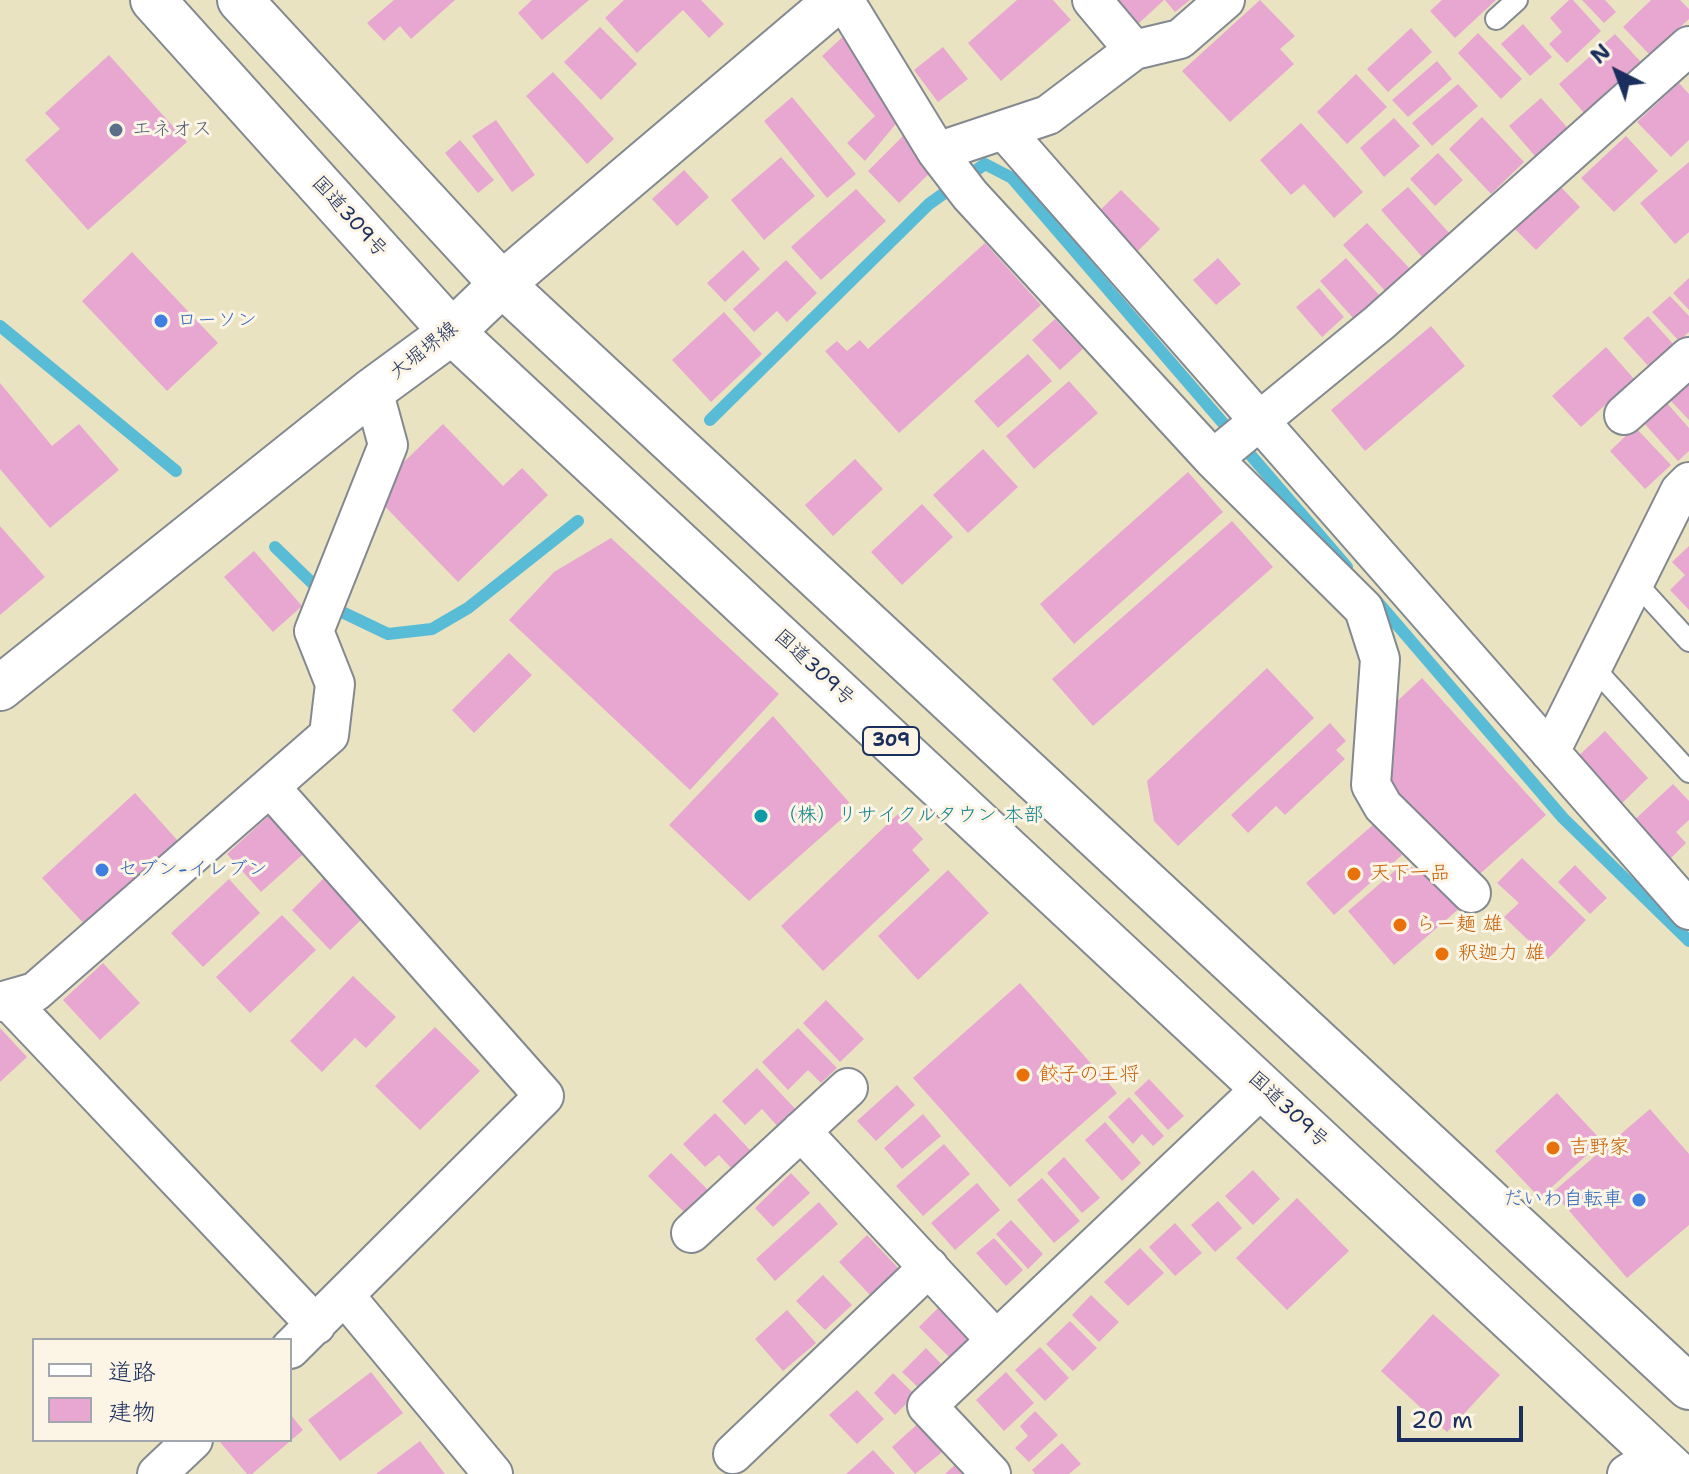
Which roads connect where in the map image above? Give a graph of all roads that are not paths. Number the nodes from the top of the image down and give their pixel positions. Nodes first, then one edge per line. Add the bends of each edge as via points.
1 (153, 0) edge
2 (240, 0) edge
3 (837, 0) edge
4 (844, 0) edge
5 (1092, 0) edge
6 (1225, 0) edge
7 (1517, 0) edge
8 (1496, 19) dead end
9 (1689, 46) edge
10 (1134, 50) junction
11 (1004, 130) junction
12 (940, 156) junction
13 (502, 284) junction
14 (452, 332) junction
15 (1689, 357) edge
16 (373, 390) junction
17 (1624, 415) dead end
18 (1258, 422) junction
19 (1214, 458) junction
20 (1689, 482) edge
21 (1636, 583) junction
22 (1689, 641) edge
23 (1593, 667) junction
24 (0, 688) edge
25 (1550, 752) junction
26 (1689, 772) edge
27 (270, 787) junction
28 (1471, 893) dead end
29 (1689, 910) edge
30 (4, 1001) edge
31 (1263, 1087) junction
32 (848, 1088) dead end
33 (801, 1131) junction
34 (691, 1233) dead end
35 (929, 1267) junction
36 (345, 1296) junction
37 (303, 1337) edge
38 (996, 1340) junction
39 (1689, 1387) edge
40 (191, 1442) edge
41 (733, 1454) dead end
42 (1654, 1468) edge
43 (157, 1474) edge
44 (493, 1474) edge
45 (991, 1474) edge

1 - 14 main road, 国道309号 / 309
2 - 13 main road
3 - 13 main road, 大堀堺線
4 - 12 street
5 - 10 street
6 - 10 street via 1180,39
7 - 8 lane
9 - 18 street via 1379,323
10 - 11 street via 1048,115
11 - 12 street
11 - 18 street
12 - 19 street
13 - 14 main road, 大堀堺線
13 - 39 main road
14 - 16 main road, 大堀堺線
14 - 31 main road, 国道309号 / 309
15 - 17 street
16 - 24 main road, 大堀堺線
16 - 27 street via 388,445 314,631 335,684 329,735
18 - 19 street
18 - 25 street
19 - 28 street via 1364,609 1380,659 1371,785 1383,806
20 - 21 street
21 - 22 lane
21 - 23 street
23 - 25 street
23 - 26 lane
25 - 29 street
27 - 30 street via 35,992
27 - 36 street via 544,1096
30 - 37 street
31 - 38 street
31 - 42 main road, 国道309号 / 309
32 - 33 street
33 - 34 street
33 - 35 street
35 - 38 street
35 - 41 street
36 - 37 street
36 - 44 street
38 - 45 street via 927,1406
40 - 43 street

